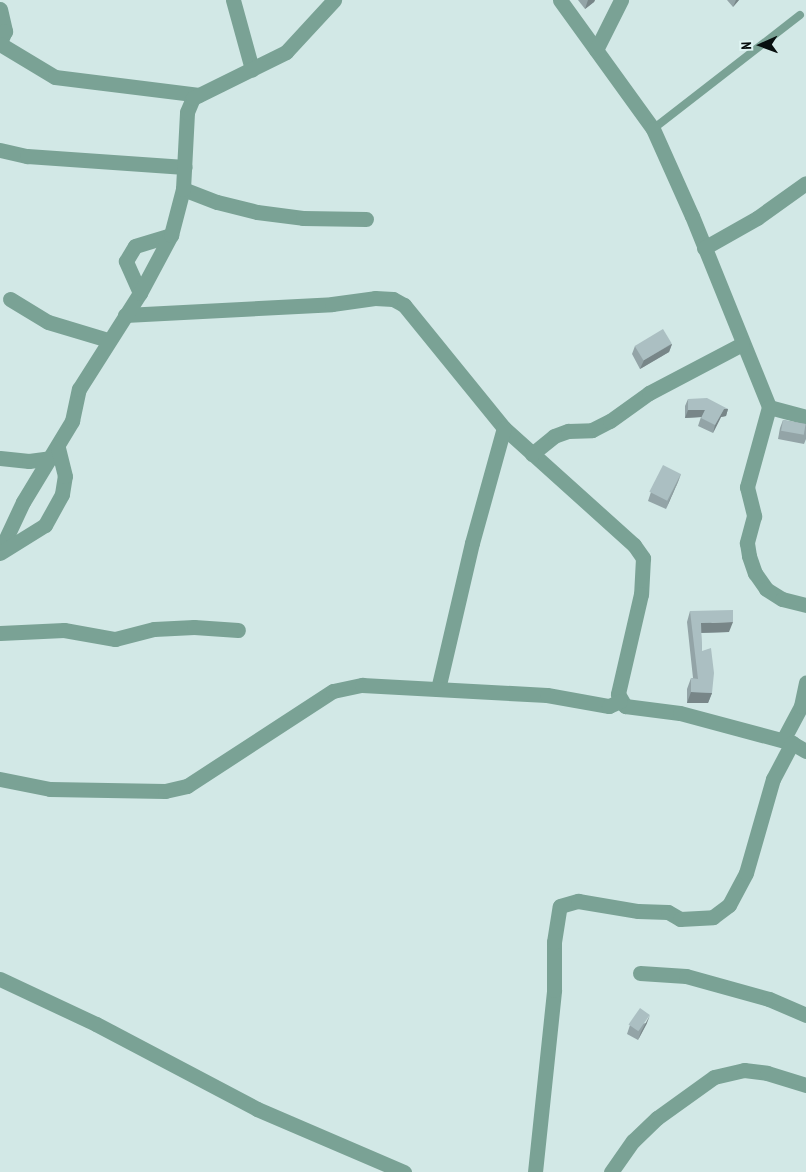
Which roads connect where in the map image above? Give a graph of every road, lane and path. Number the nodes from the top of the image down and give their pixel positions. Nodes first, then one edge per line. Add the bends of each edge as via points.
1 (233, 0) edge
2 (334, 0) edge
3 (560, 0) edge
4 (621, 0) edge
5 (0, 9) edge
6 (800, 15) dead end
7 (0, 43) edge
8 (596, 50) junction
9 (252, 69) junction
10 (199, 95) junction
11 (652, 129) junction
12 (0, 150) edge
13 (185, 167) junction
14 (806, 183) edge
15 (183, 189) junction
16 (366, 220) dead end
17 (171, 235) junction
18 (704, 248) junction
19 (140, 293) junction
20 (10, 299) dead end
21 (125, 315) junction
22 (108, 340) junction
23 (742, 344) junction
24 (769, 407) junction
25 (806, 417) edge
26 (504, 428) junction
27 (54, 453) junction
28 (532, 454) junction
29 (0, 458) edge
30 (0, 552) edge
31 (806, 605) edge
32 (238, 630) dead end
33 (0, 633) edge
34 (806, 683) edge
35 (438, 690) junction
36 (620, 701) junction
37 (788, 741) junction
38 (806, 750) edge
39 (0, 778) edge
40 (640, 973) dead end
41 (0, 979) edge
42 (806, 1015) edge
43 (806, 1085) edge
44 (404, 1172) edge
45 (535, 1172) edge
46 (611, 1172) edge

1 - 9 street
2 - 9 street via 286,52
3 - 8 street
4 - 8 street
5 - 7 street via 5,31
6 - 11 lane
7 - 10 street via 55,77
8 - 11 street
9 - 10 street
10 - 13 street via 187,112
11 - 18 street
12 - 13 street via 26,156
13 - 15 street
14 - 18 street via 757,218
15 - 16 street via 257,212 303,218
15 - 17 street
17 - 19 street
17 - 19 street via 135,246 126,261
18 - 23 street
19 - 21 street
20 - 22 street via 48,322
21 - 22 street
21 - 26 street via 393,299 417,317
22 - 27 street via 79,389 72,421
23 - 24 street
23 - 28 street via 649,394 610,421 592,430 568,431 554,436
24 - 25 street
24 - 31 street via 746,487 754,516 747,543 749,556 766,589
26 - 28 street
26 - 35 street via 472,543
27 - 29 street via 29,461
27 - 30 street via 23,502
27 - 30 street via 65,476 62,494 45,525
28 - 36 street via 634,544 643,558 641,594 618,694
32 - 33 street via 194,626 154,629 115,639 64,630
34 - 37 street
35 - 36 street via 547,695 609,706
35 - 39 street via 386,684 333,691 254,744 223,760 204,776 187,786 165,791 50,789
36 - 37 street via 632,708 680,713
37 - 38 street
37 - 45 street via 746,873 729,905 713,916 680,919 668,912 638,912 578,901 560,906 554,942 554,990
40 - 42 street via 686,976 769,999
41 - 44 street via 96,1024 257,1109
43 - 46 street via 744,1070 714,1077 657,1118 633,1141

